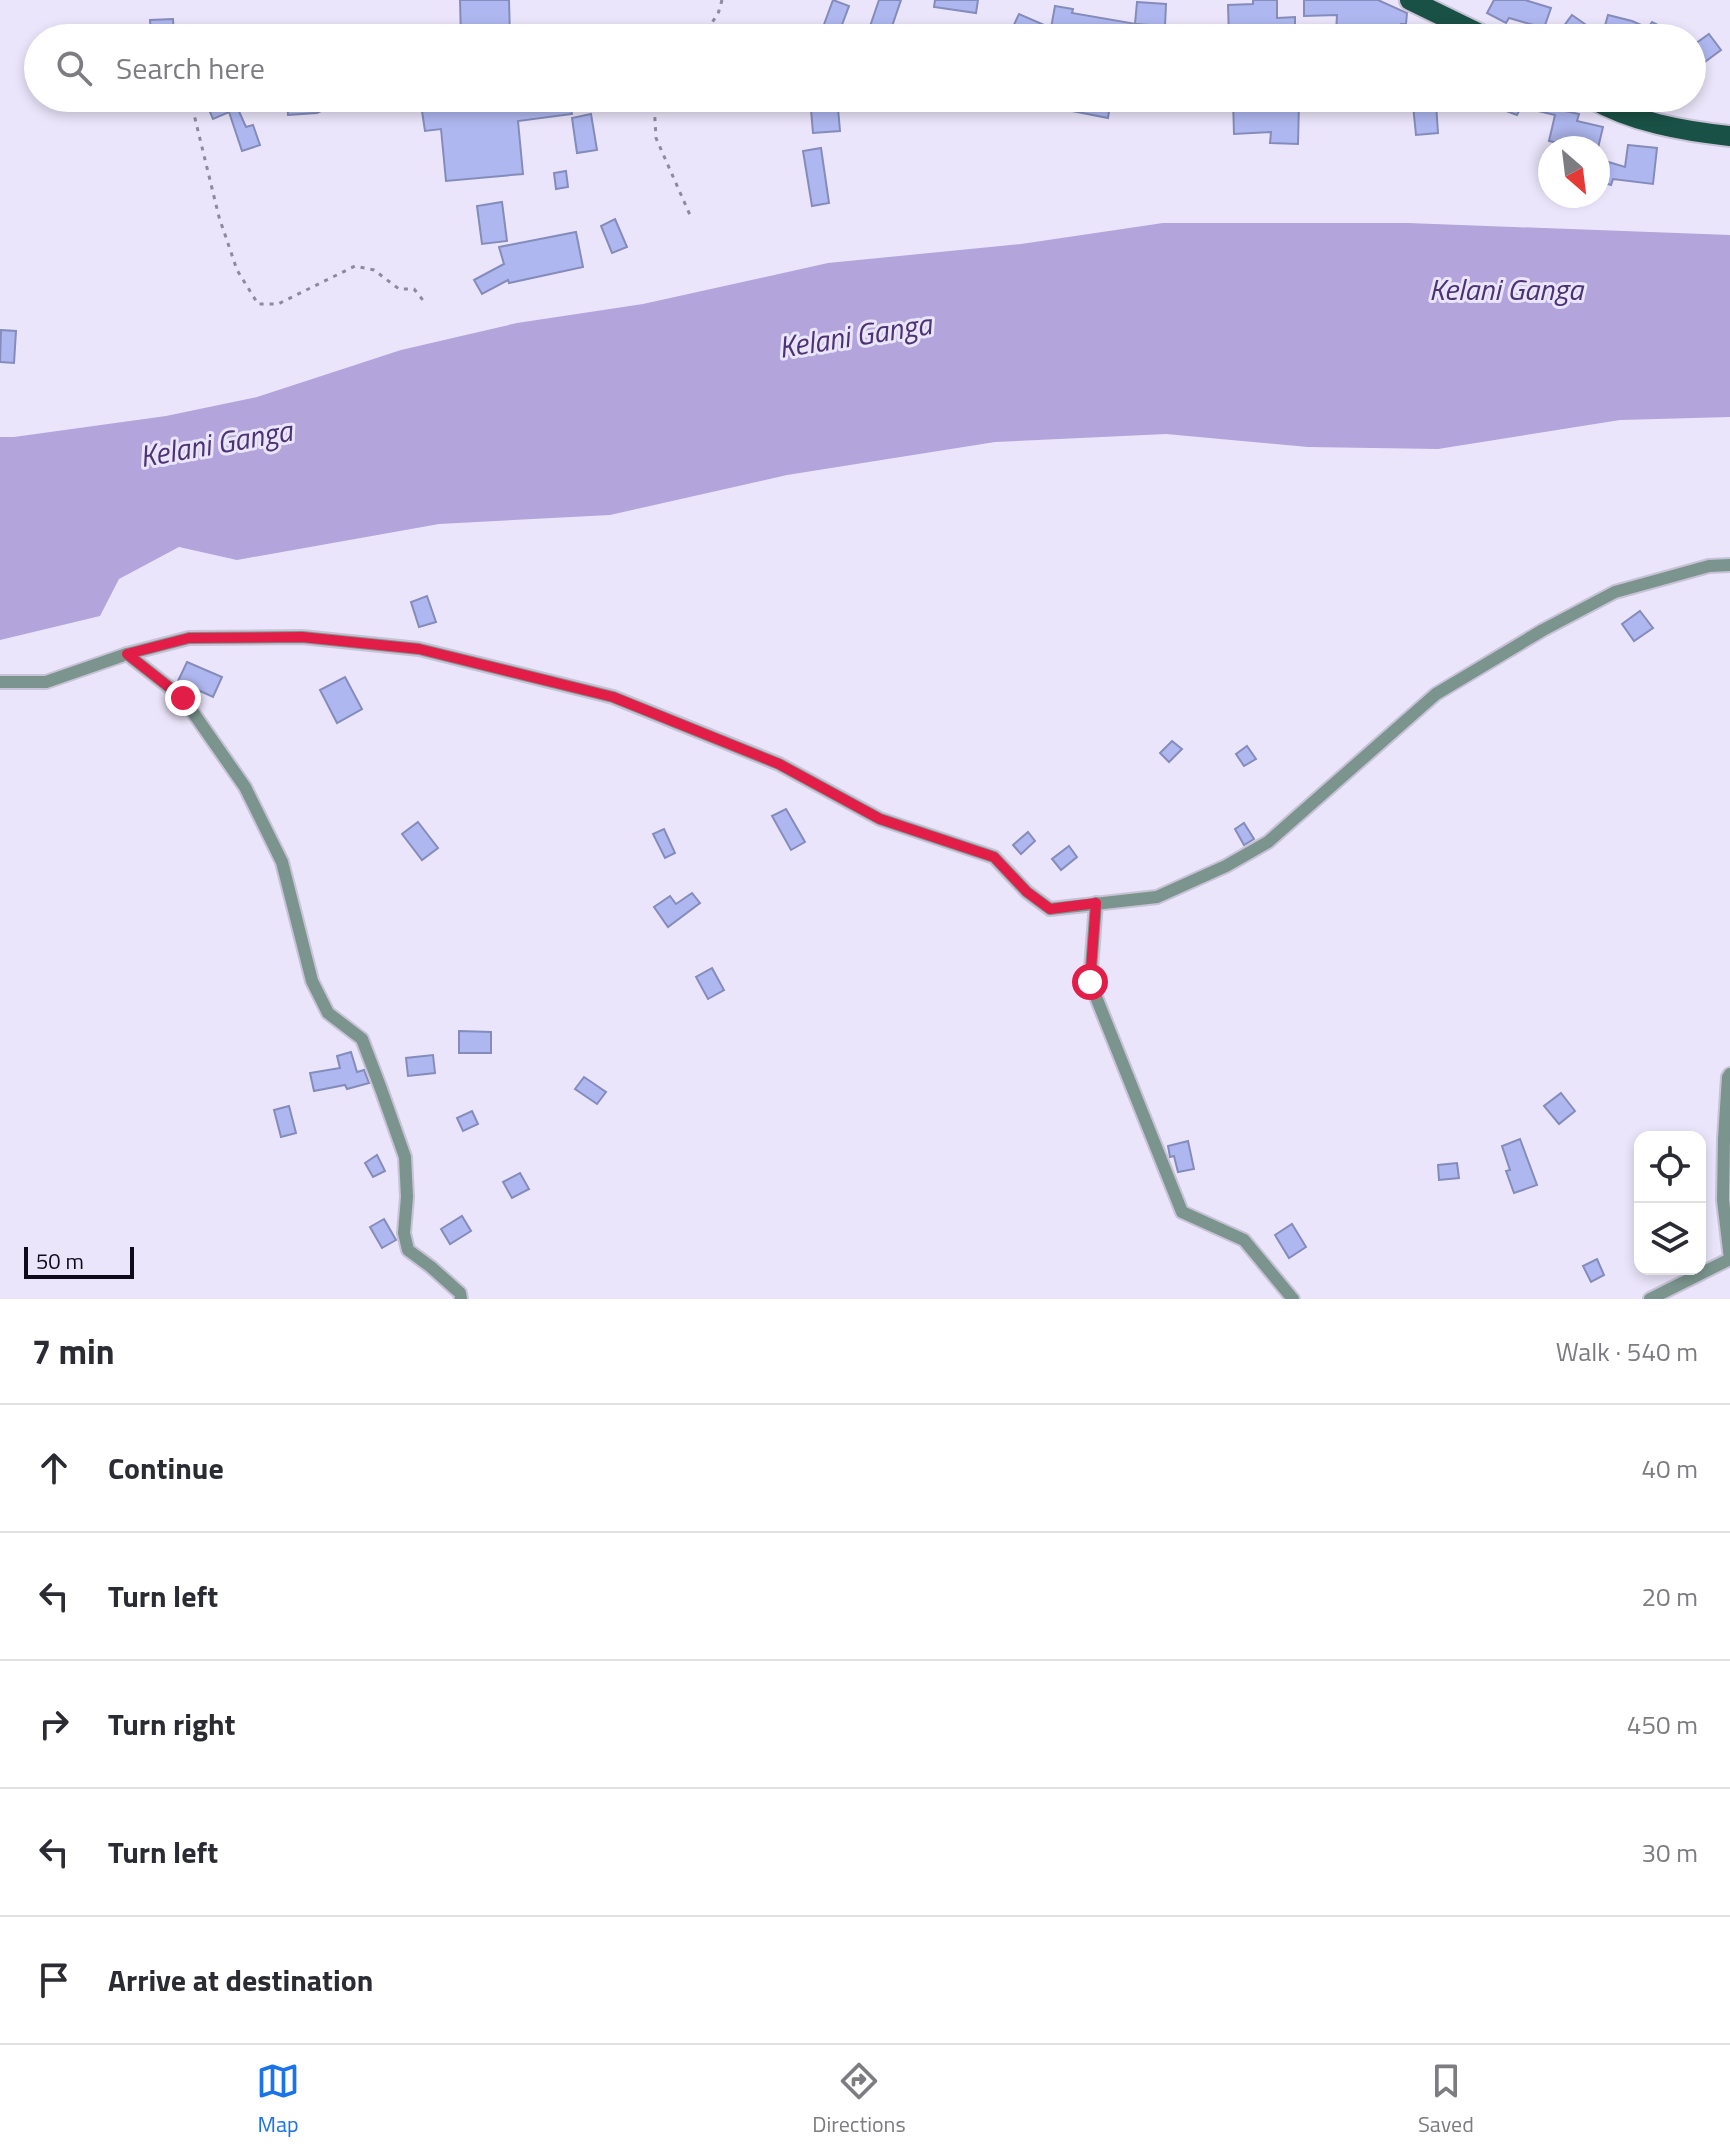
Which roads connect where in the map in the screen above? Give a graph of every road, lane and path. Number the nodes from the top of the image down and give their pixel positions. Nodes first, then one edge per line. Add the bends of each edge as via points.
1 (722, 0) edge
2 (1410, 0) edge
3 (711, 24) edge
4 (1459, 24) edge
5 (193, 112) edge
6 (655, 112) edge
7 (1621, 112) edge
8 (1730, 136) edge
9 (690, 215) dead end
10 (426, 304) dead end
11 (1730, 565) edge
12 (127, 654) junction
13 (0, 682) edge
14 (1096, 903) junction
15 (1730, 1074) edge
16 (1730, 1259) edge
17 (461, 1299) edge
18 (1293, 1299) edge
19 (1650, 1299) edge

1 - 3 path
2 - 4 main road
5 - 10 path via 223,231 237,270 258,304 278,304 355,266 374,270 399,289 414,289
6 - 9 path via 656,138
7 - 8 main road via 1692,132
11 - 14 street via 1615,592 1543,630 1436,694 1268,842 1157,897
12 - 13 street via 46,682
12 - 14 street via 189,638 302,637 419,649 613,697 779,764 880,819 994,857 1050,909
12 - 17 street via 183,698 245,787 282,862 312,981 328,1013 362,1039 405,1157 408,1250
14 - 18 street via 1090,982 1182,1212 1244,1240
15 - 16 street via 1723,1200
16 - 19 street

